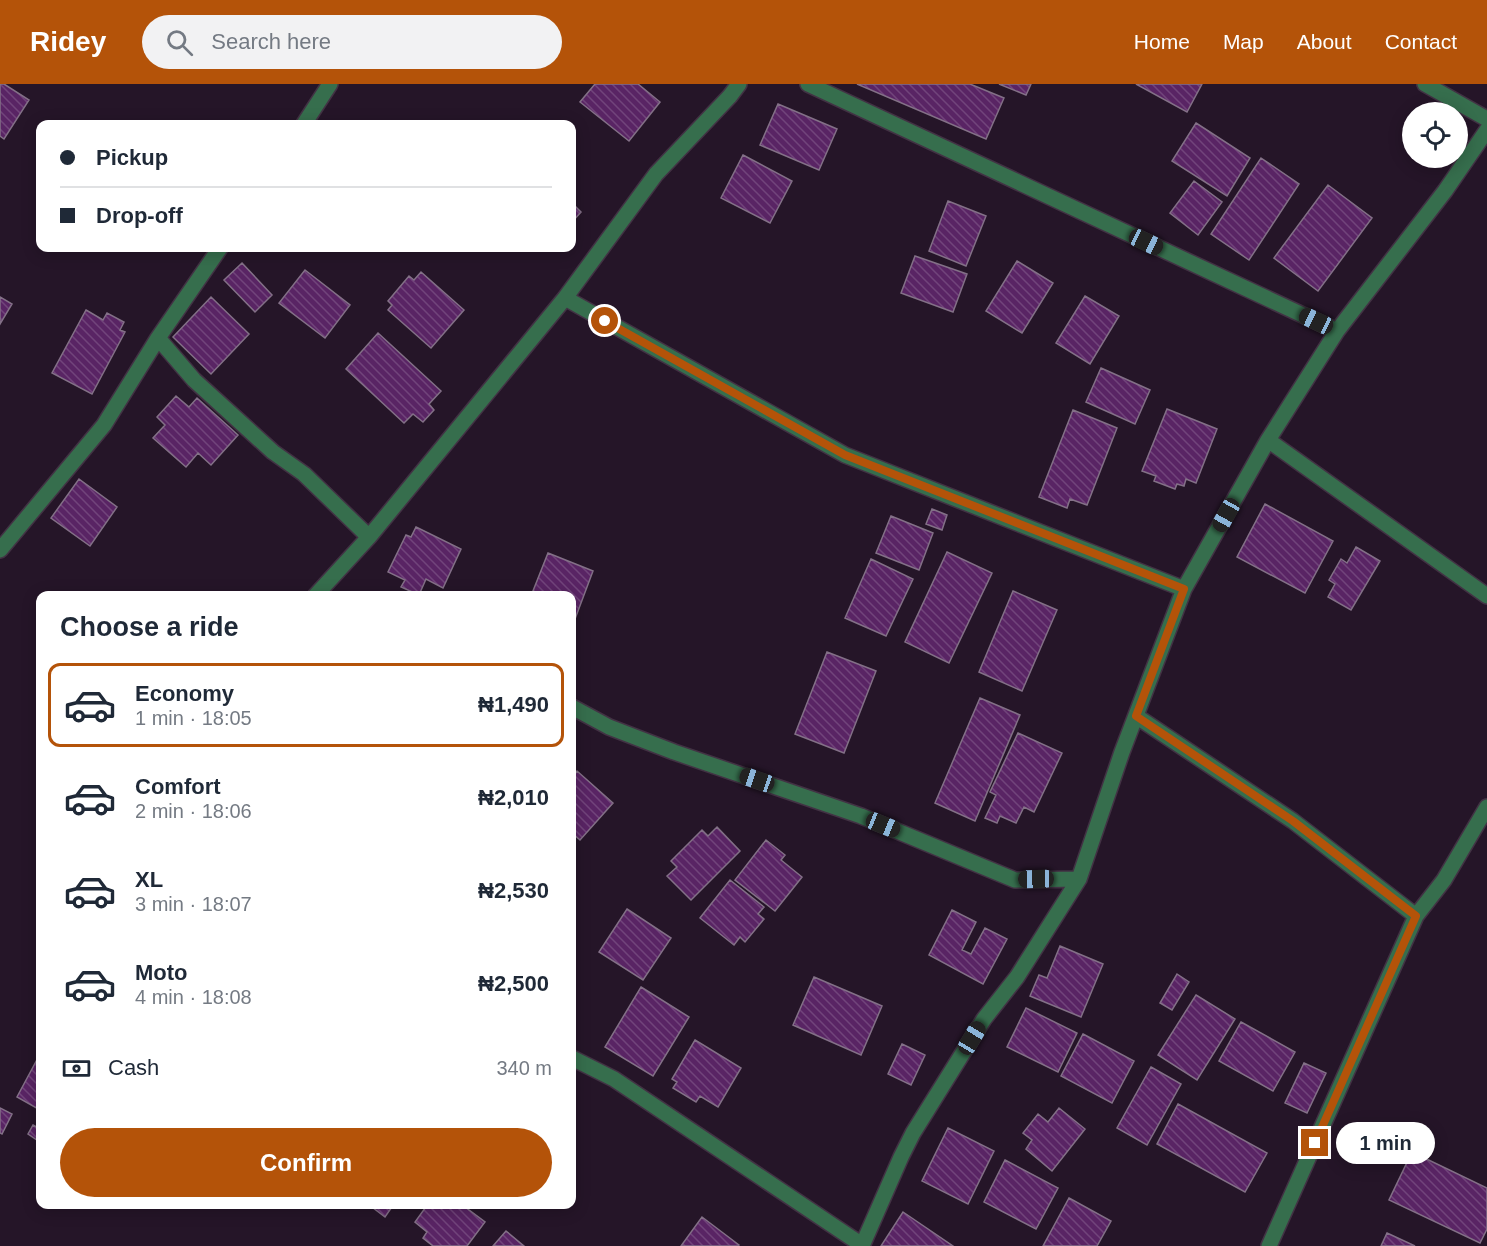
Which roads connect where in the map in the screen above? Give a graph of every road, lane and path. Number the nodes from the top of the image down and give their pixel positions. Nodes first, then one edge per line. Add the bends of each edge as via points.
1 (330, 84) edge
2 (739, 84) edge
3 (808, 84) edge
4 (1425, 84) edge
5 (1487, 119) edge
6 (307, 120) edge
7 (1487, 130) edge
8 (217, 252) edge
9 (566, 298) junction
10 (1337, 331) junction
11 (158, 338) junction
12 (1268, 440) junction
13 (369, 537) junction
14 (0, 550) edge
15 (1184, 589) junction
16 (320, 591) edge
17 (1487, 596) edge
18 (576, 709) edge
19 (1136, 716) junction
20 (1487, 807) edge
21 (1079, 879) junction
22 (1416, 916) junction
23 (576, 1060) edge
24 (862, 1246) edge
25 (1269, 1246) edge

1 - 6 street
2 - 9 street via 656,174
3 - 10 street
4 - 5 street
7 - 10 street
8 - 11 street
9 - 13 street
9 - 15 street via 845,455
10 - 12 street
11 - 13 street via 194,380 273,452 304,474
11 - 14 street via 104,425
12 - 15 street
12 - 17 street
13 - 16 street
15 - 19 street
18 - 21 street via 620,731 861,816 1015,880
19 - 21 street
19 - 22 street via 1293,821
20 - 22 street via 1444,880
21 - 24 street via 1017,977 984,1018 913,1133
22 - 25 street
23 - 24 street via 614,1079

